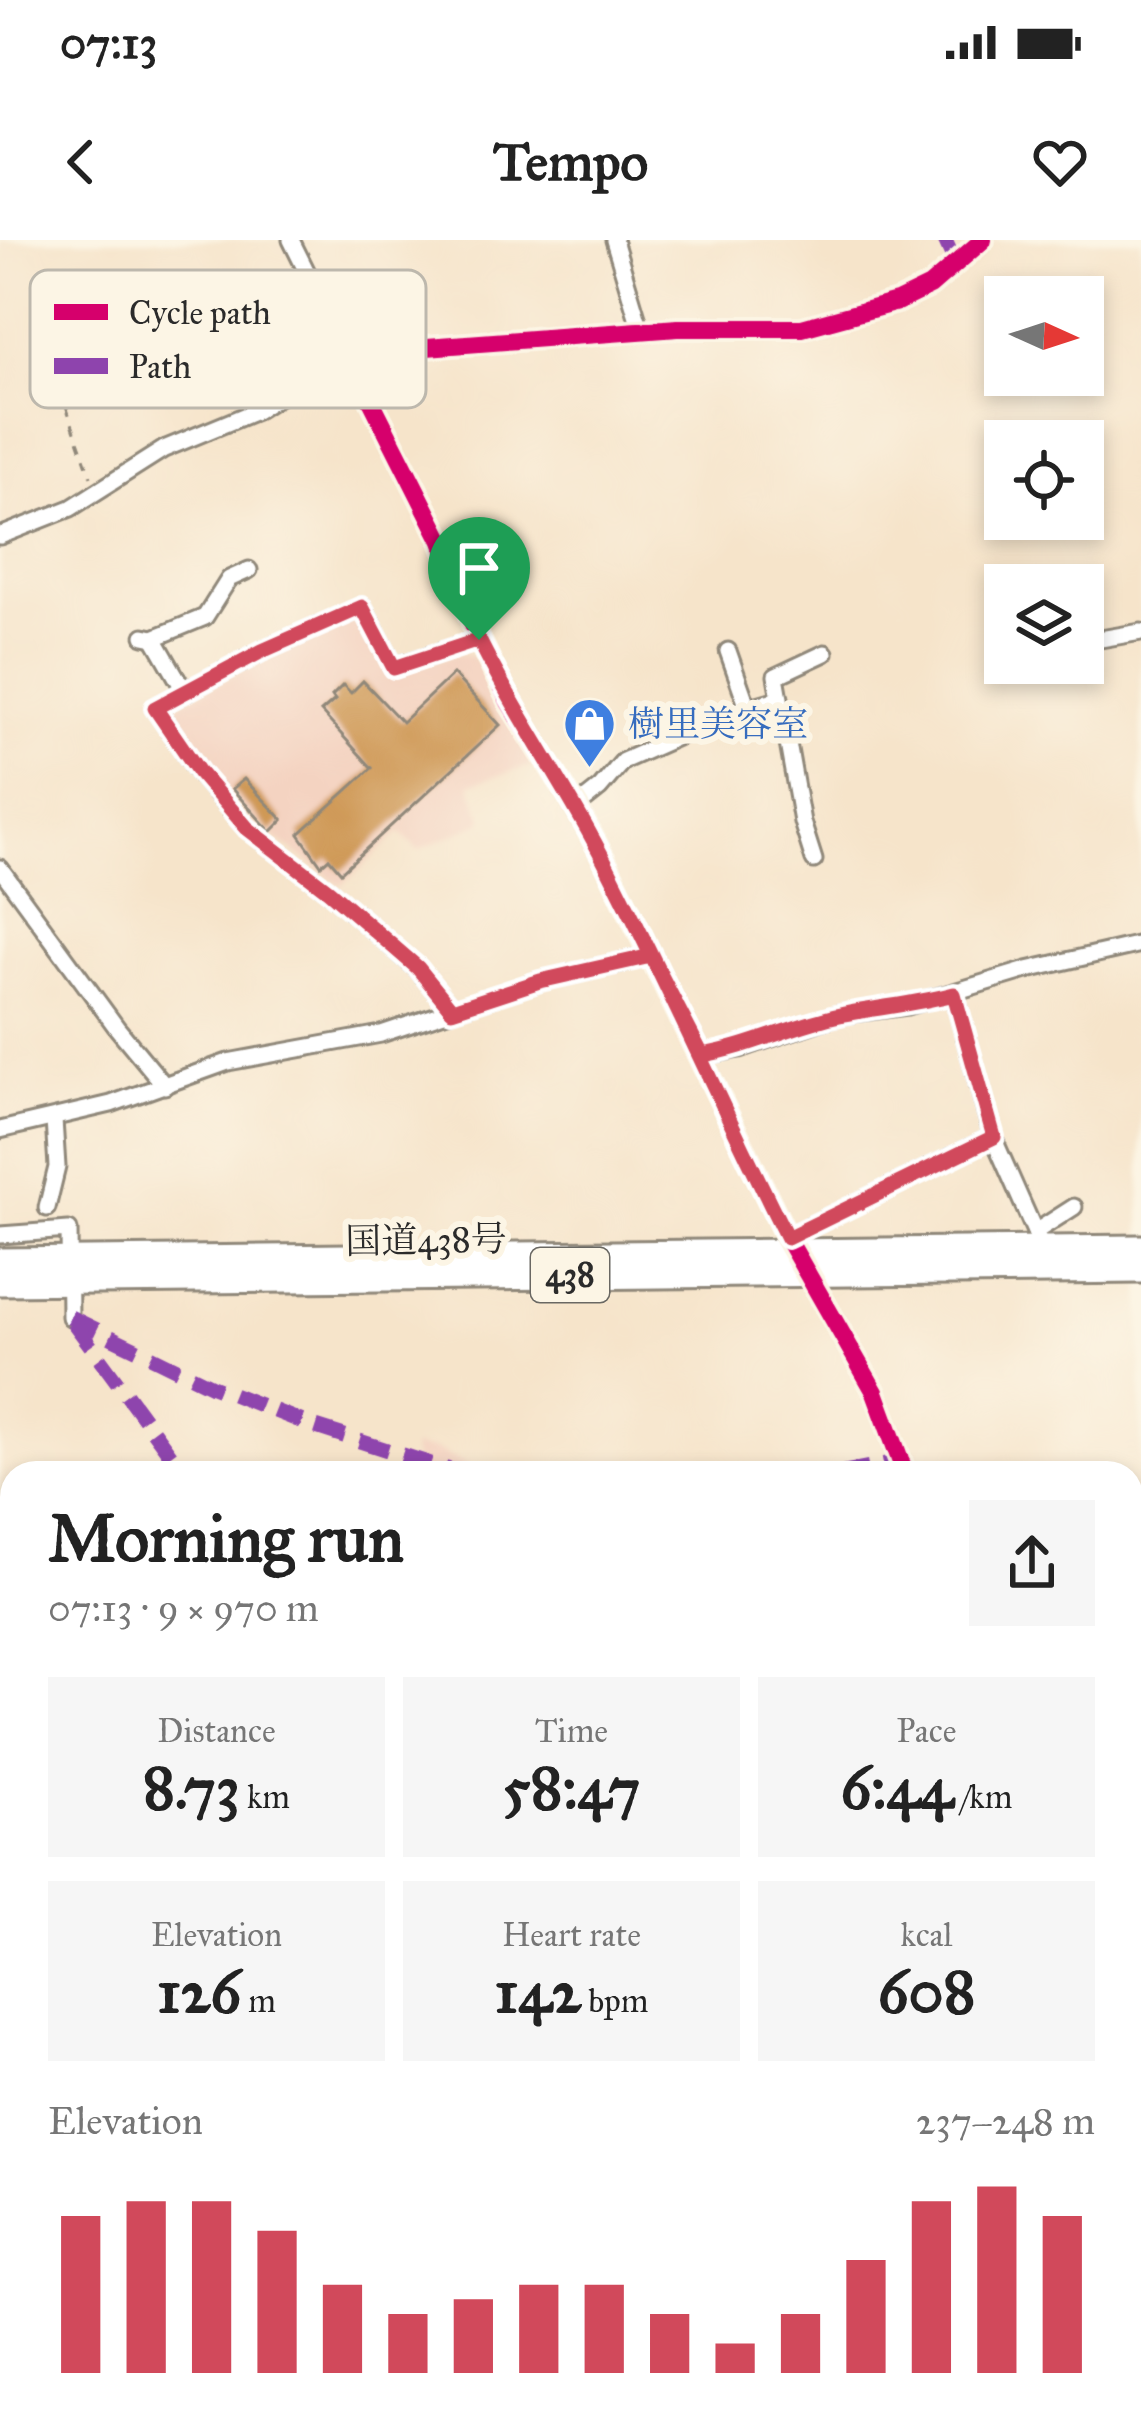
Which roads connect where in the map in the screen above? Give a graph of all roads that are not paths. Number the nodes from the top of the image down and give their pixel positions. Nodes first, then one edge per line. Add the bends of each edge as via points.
1 (291, 240) edge
2 (614, 240) edge
3 (982, 240) edge
4 (306, 270) edge
5 (641, 330) junction
6 (426, 347) edge
7 (261, 408) edge
8 (375, 408) edge
9 (0, 536) edge
10 (249, 570) dead end
11 (1141, 632) edge
12 (1104, 638) edge
13 (479, 640) junction
14 (728, 651) dead end
15 (825, 653) dead end
16 (185, 692) junction
17 (778, 699) junction
18 (748, 708) junction
19 (576, 806) junction
20 (814, 860) dead end
21 (0, 868) edge
22 (1141, 944) edge
23 (651, 956) junction
24 (954, 994) junction
25 (452, 1010) junction
26 (702, 1055) junction
27 (165, 1086) junction
28 (54, 1120) junction
29 (0, 1130) edge
30 (994, 1137) junction
31 (1074, 1207) dead end
32 (47, 1208) dead end
33 (0, 1234) edge
34 (1039, 1241) junction
35 (1141, 1249) edge
36 (797, 1254) junction
37 (0, 1262) edge
38 (1141, 1269) edge
39 (70, 1270) junction
40 (0, 1281) edge
41 (70, 1317) dead end
42 (901, 1461) edge

1 - 4 street
2 - 5 street
3 - 5 street via 931,286 843,317 788,329
5 - 6 street
7 - 9 street via 164,449 71,508
8 - 13 street via 442,541
10 - 16 street via 229,579 205,617 149,637
11 - 12 street
13 - 16 street via 394,668 362,607
13 - 19 street
14 - 18 street
15 - 17 street via 776,676
16 - 25 street via 155,708 199,772 247,828 418,968
17 - 18 street
17 - 20 street
18 - 19 street via 623,761
19 - 23 street
21 - 27 street
22 - 24 street
23 - 25 street
23 - 26 street
24 - 26 street
24 - 30 street
25 - 27 street via 381,1034 228,1062
26 - 36 street
27 - 28 street
28 - 29 street
28 - 32 street via 58,1167
30 - 34 street
30 - 36 street
31 - 34 street
33 - 39 street via 69,1230
34 - 35 highway, 国道438号 / 438
34 - 36 highway, 国道438号 / 438
36 - 38 highway, 国道438号 / 438
36 - 39 highway, 国道438号 / 438
36 - 42 street via 875,1392
37 - 39 highway, 国道438号 / 438
39 - 40 highway, 国道438号 / 438
39 - 41 street

